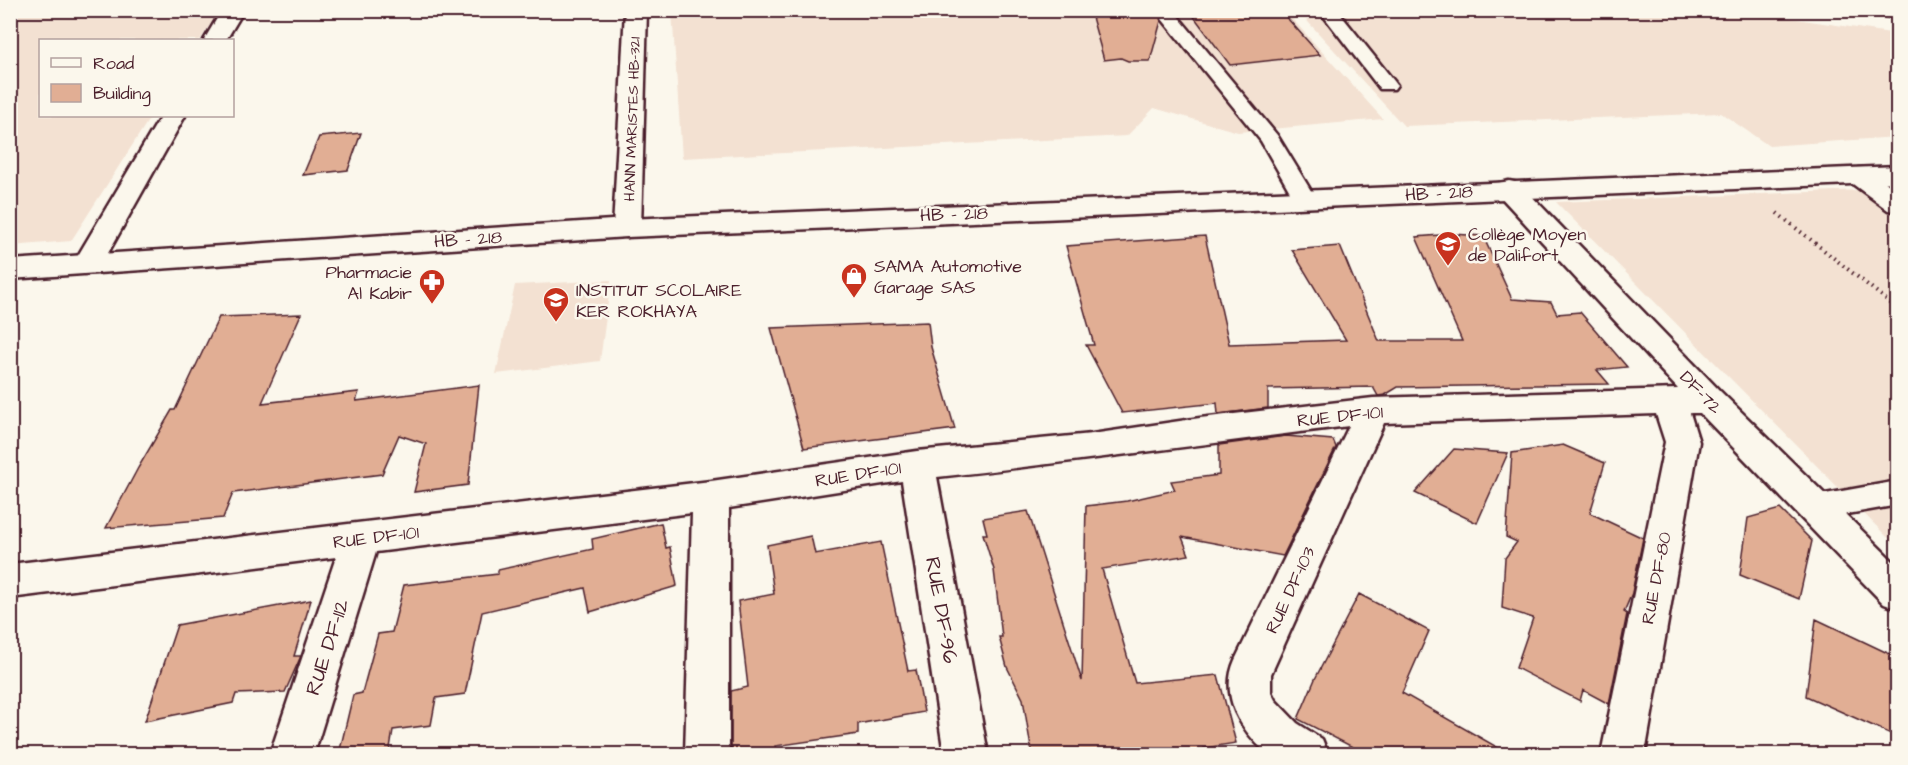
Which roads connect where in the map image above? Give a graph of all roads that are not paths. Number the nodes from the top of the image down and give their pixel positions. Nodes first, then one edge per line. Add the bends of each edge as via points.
1 (232, 10) edge
2 (636, 10) edge
3 (1327, 10) edge
4 (1888, 10) edge
5 (1898, 12) edge
6 (1171, 19) dead end
7 (216, 39) edge
8 (1387, 85) dead end
9 (172, 117) edge
10 (1898, 174) edge
11 (1859, 176) junction
12 (1509, 189) junction
13 (1305, 199) junction
14 (1898, 204) edge
15 (627, 228) junction
16 (88, 264) junction
17 (10, 270) edge
18 (1708, 400) junction
19 (1670, 402) junction
20 (1373, 411) junction
21 (917, 465) junction
22 (1898, 493) edge
23 (711, 496) junction
24 (1815, 508) junction
25 (362, 539) junction
26 (10, 581) edge
27 (1898, 592) edge
28 (1293, 753) edge
29 (292, 754) edge
30 (707, 754) edge
31 (966, 754) edge
32 (1623, 754) edge

1 - 7 street
2 - 15 street, HANN MARISTES HB-321
3 - 8 lane
4 - 5 street
6 - 13 lane via 1270,139
9 - 16 street
10 - 11 street, HB - 218
11 - 12 street, HB - 218
11 - 14 street
12 - 13 street, HB - 218
12 - 18 street, DF-72 / DF-72
13 - 15 street, HB - 218
15 - 16 street, HB - 218
16 - 17 street, HB - 218
18 - 19 street, RUE DF-101
18 - 24 street, DF-72 / DF-72
19 - 20 street, RUE DF-101
19 - 32 street, RUE DF-80 via 1682,442
20 - 21 street, RUE DF-101
20 - 28 street, RUE DF-103 via 1251,674 1250,696 1261,716
21 - 23 street, RUE DF-101
21 - 31 street, RUE DF-96
22 - 24 lane
23 - 25 street, RUE DF-101
23 - 30 street
24 - 27 street, DF-72 / DF-72
25 - 26 street, RUE DF-101
25 - 29 street, RUE DF-112

